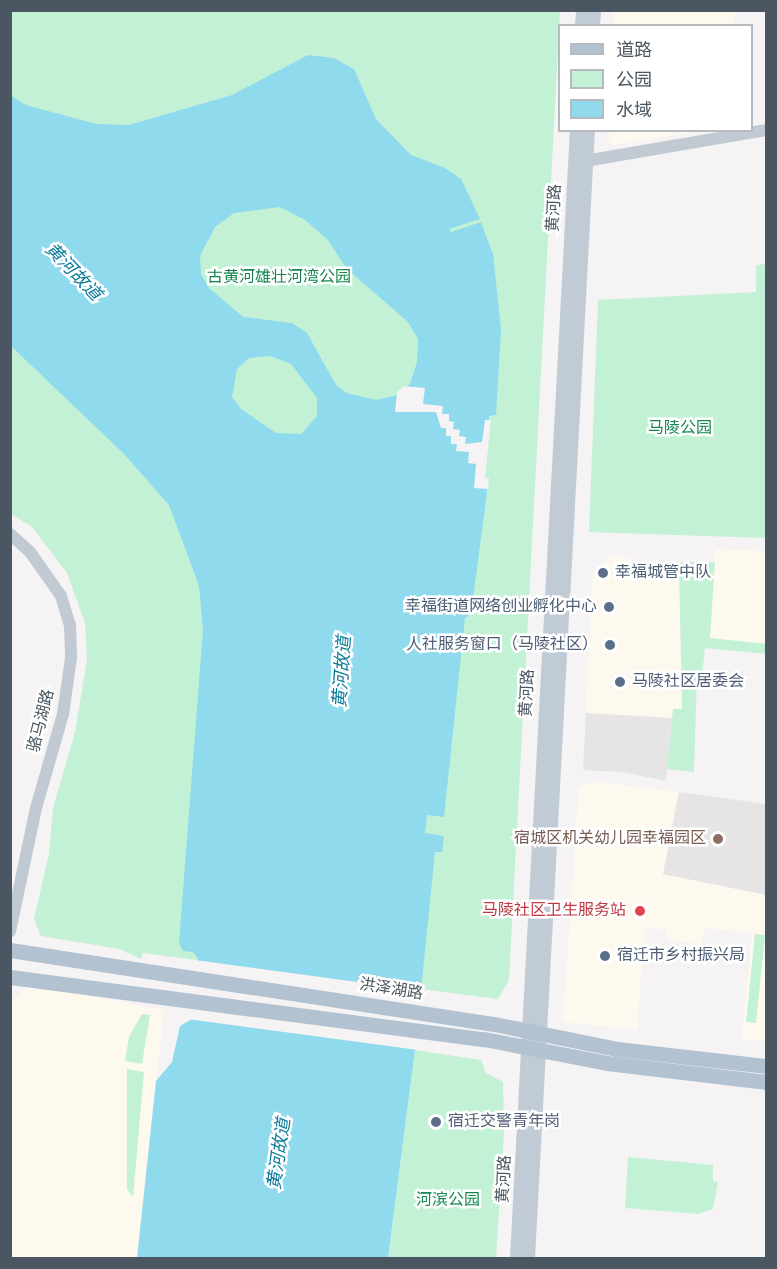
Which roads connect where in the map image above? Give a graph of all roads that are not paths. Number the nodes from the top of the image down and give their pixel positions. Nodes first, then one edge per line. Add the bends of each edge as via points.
1 (766, 130) edge
2 (577, 132) edge
3 (588, 132) edge
4 (581, 161) junction
5 (10, 534) edge
6 (10, 931) edge
7 (10, 950) edge
8 (10, 977) edge
9 (534, 1031) junction
10 (534, 1048) junction
11 (766, 1066) edge
12 (766, 1082) edge
13 (517, 1258) edge
14 (528, 1258) edge

1 - 4 street
2 - 4 main road, 黄河路
3 - 4 main road, 黄河路
4 - 9 main road, 黄河路
5 - 6 street, 骆马湖路 via 30,552 61,596 70,625 71,658 63,714 36,808
7 - 9 main road, 洪泽湖路
8 - 10 main road
9 - 10 main road, 黄河路
9 - 11 main road, 洪泽湖路 via 633,1051
10 - 12 main road via 607,1063
10 - 13 main road, 黄河路
10 - 14 main road, 黄河路

